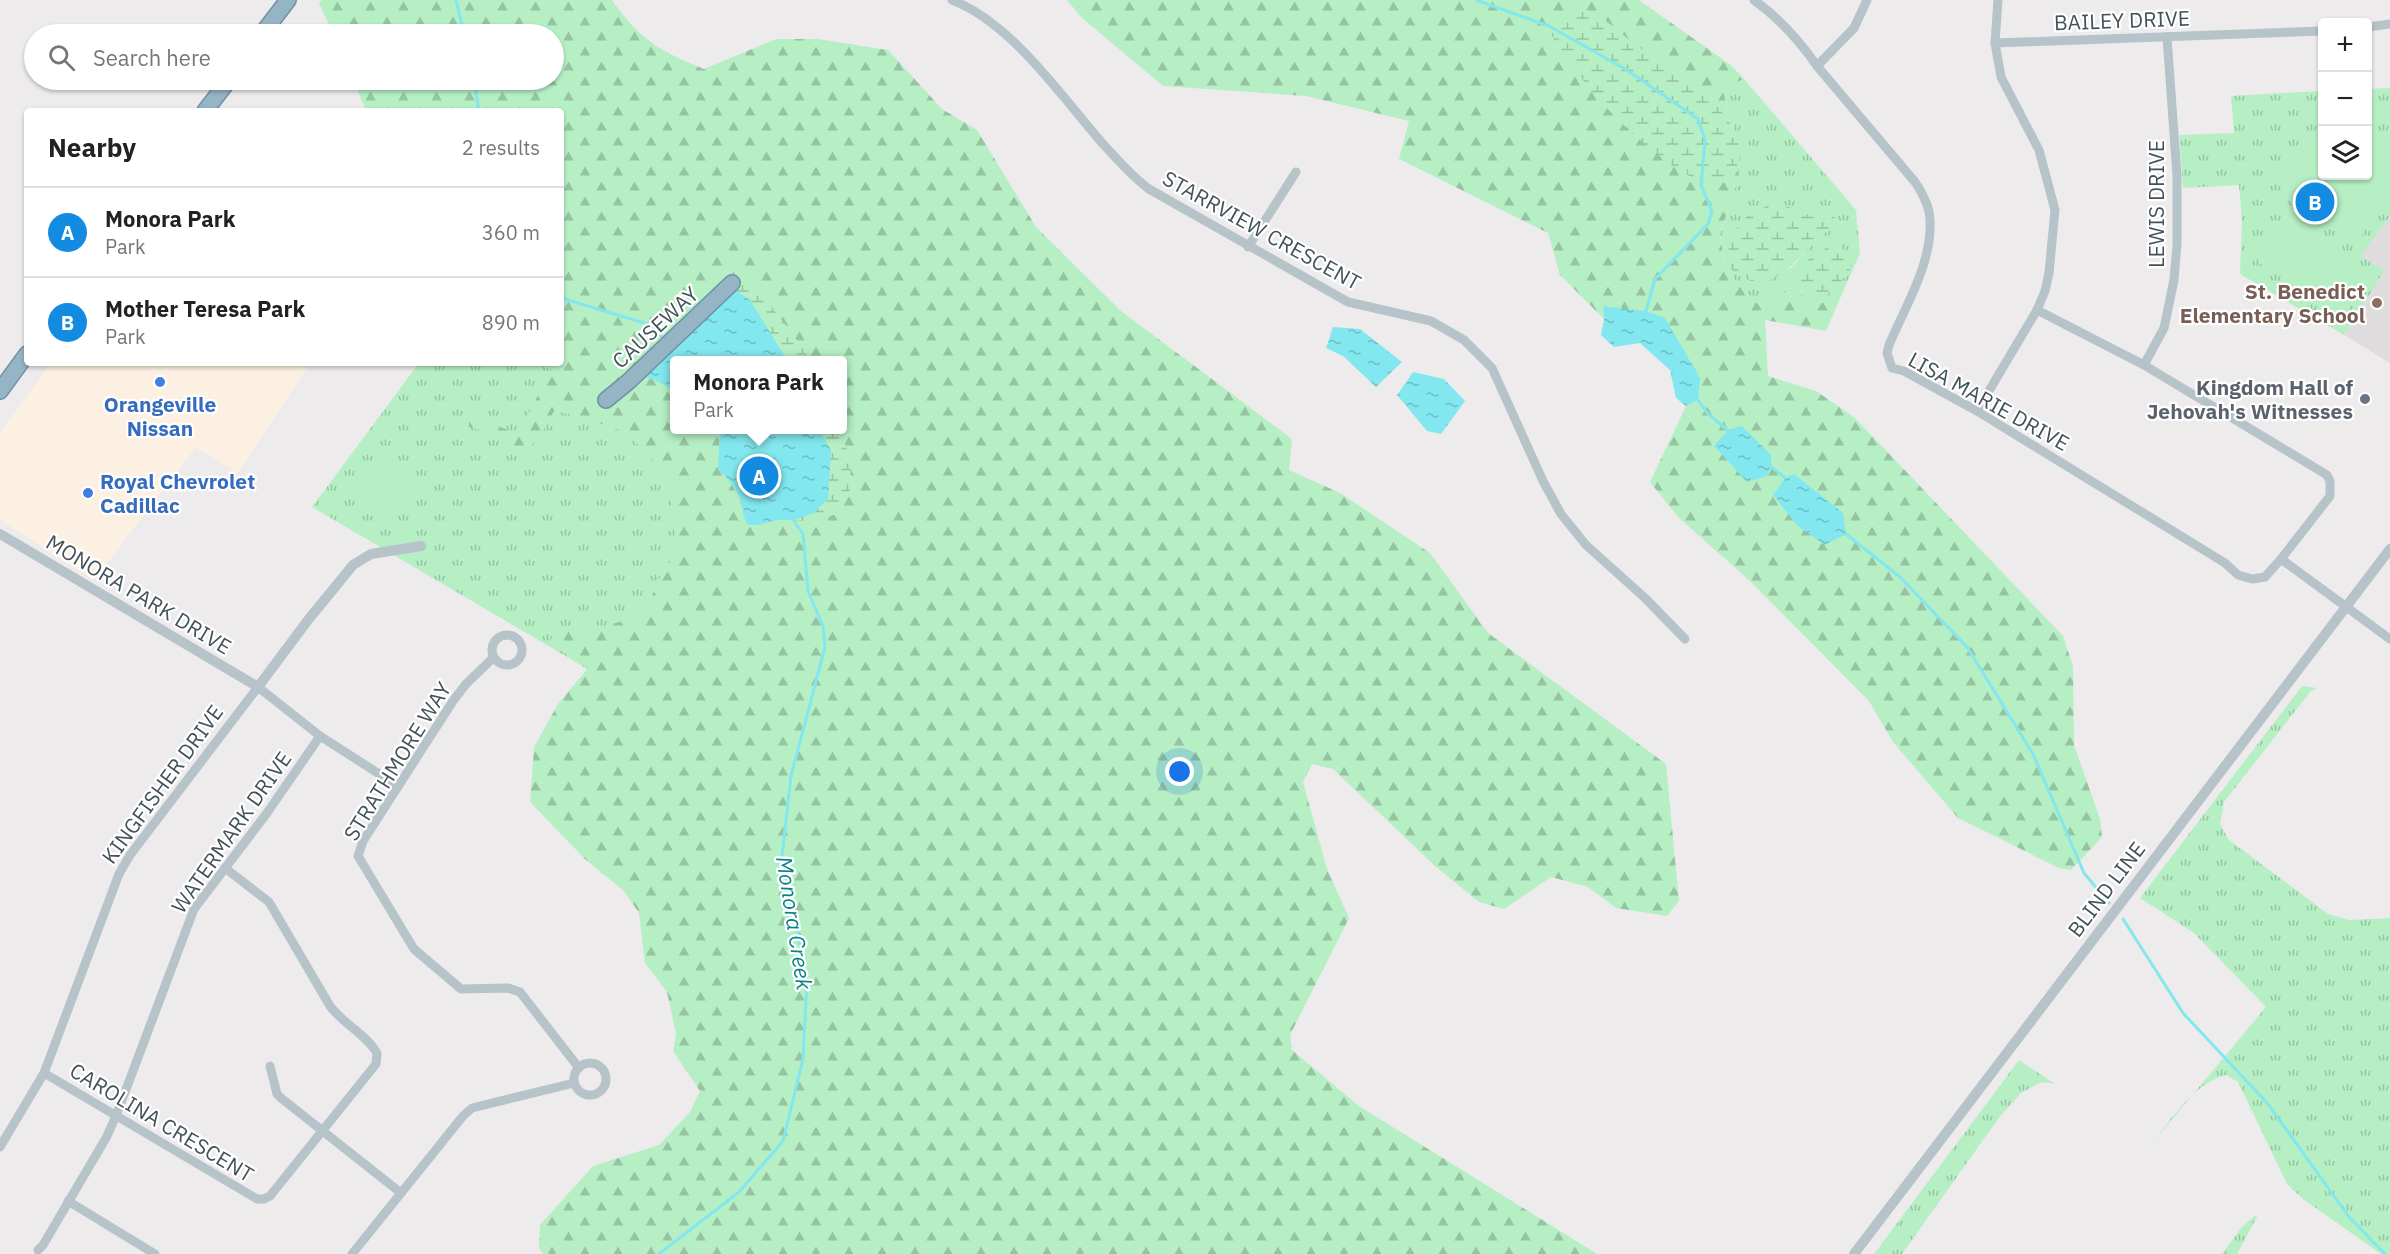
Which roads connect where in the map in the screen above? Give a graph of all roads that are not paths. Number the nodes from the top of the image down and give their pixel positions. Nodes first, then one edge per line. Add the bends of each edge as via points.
1 (288, 0) edge
2 (952, 0) edge
3 (1754, 0) edge
4 (1867, 0) edge
5 (1998, 0) edge
6 (270, 24) edge
7 (2390, 24) edge
8 (2372, 26) edge
9 (2318, 31) edge
10 (2167, 37) junction
11 (1995, 43) junction
12 (1817, 66) junction
13 (221, 90) edge
14 (207, 108) edge
15 (1296, 172) dead end
16 (1248, 247) junction
17 (732, 282) dead end
18 (2037, 310) junction
19 (24, 358) edge
20 (2144, 365) junction
21 (0, 391) edge
22 (606, 400) dead end
23 (1977, 411) junction
24 (0, 534) edge
25 (421, 546) dead end
26 (2390, 549) edge
27 (2281, 559) junction
28 (2346, 606) junction
29 (1686, 639) dead end
30 (2390, 639) edge
31 (493, 658) dead end
32 (258, 687) junction
33 (320, 736) junction
34 (398, 786) junction
35 (225, 868) junction
36 (270, 1066) dead end
37 (579, 1068) junction
38 (44, 1072) junction
39 (574, 1083) junction
40 (116, 1116) junction
41 (323, 1132) junction
42 (0, 1147) edge
43 (401, 1193) junction
44 (68, 1201) junction
45 (40, 1247) dead end
46 (155, 1254) edge
47 (352, 1254) edge
48 (1854, 1254) edge

1 - 6 highway
2 - 16 street, STARRVIEW CRESCENT via 987,18 1012,39 1135,178
3 - 12 street, LISA MARIE DRIVE via 1775,15
4 - 12 street via 1854,28
5 - 11 street
7 - 8 street
9 - 10 street, BAILEY DRIVE
10 - 11 street, BAILEY DRIVE
10 - 20 street, LEWIS DRIVE via 2178,176 2177,244 2164,328
11 - 18 street via 2001,77 2039,150 2055,210 2049,273
12 - 23 street, LISA MARIE DRIVE via 1916,182 1925,198 1930,219 1928,244 1887,353 1890,364
13 - 14 highway
15 - 16 street
16 - 29 street, STARRVIEW CRESCENT via 1348,302 1431,321 1464,340 1492,368 1561,514 1586,545
17 - 22 highway, CAUSEWAY
18 - 20 street
18 - 23 street
19 - 21 highway
20 - 27 street via 2327,475 2330,496
23 - 27 street, LISA MARIE DRIVE via 2225,563 2238,575 2265,577
24 - 32 street, MONORA PARK DRIVE
25 - 32 street, KINGFISHER DRIVE via 371,554 353,565
26 - 28 street, BLIND LINE
27 - 28 street
28 - 30 street
28 - 48 street, BLIND LINE
31 - 34 street, STRATHMORE WAY via 453,701
32 - 33 street
32 - 38 street, KINGFISHER DRIVE via 119,874
33 - 34 street
33 - 35 street, WATERMARK DRIVE
34 - 37 street, STRATHMORE WAY via 358,855 408,940 461,989 508,988 519,992
35 - 40 street, WATERMARK DRIVE via 194,909 184,930
35 - 41 street, CAROLINA CRESCENT via 269,902 330,1006 377,1053 376,1064
36 - 41 street via 277,1094
37 - 39 street
37 - 39 street via 588,1063 598,1065 605,1073 606,1083 592,1095 581,1092
38 - 40 street, CAROLINA CRESCENT
38 - 42 street, KINGFISHER DRIVE
39 - 43 street via 472,1108
40 - 41 street, CAROLINA CRESCENT via 260,1200 270,1196
40 - 44 street, WATERMARK DRIVE
41 - 43 street
43 - 47 street
44 - 45 street, WATERMARK DRIVE
44 - 46 street

